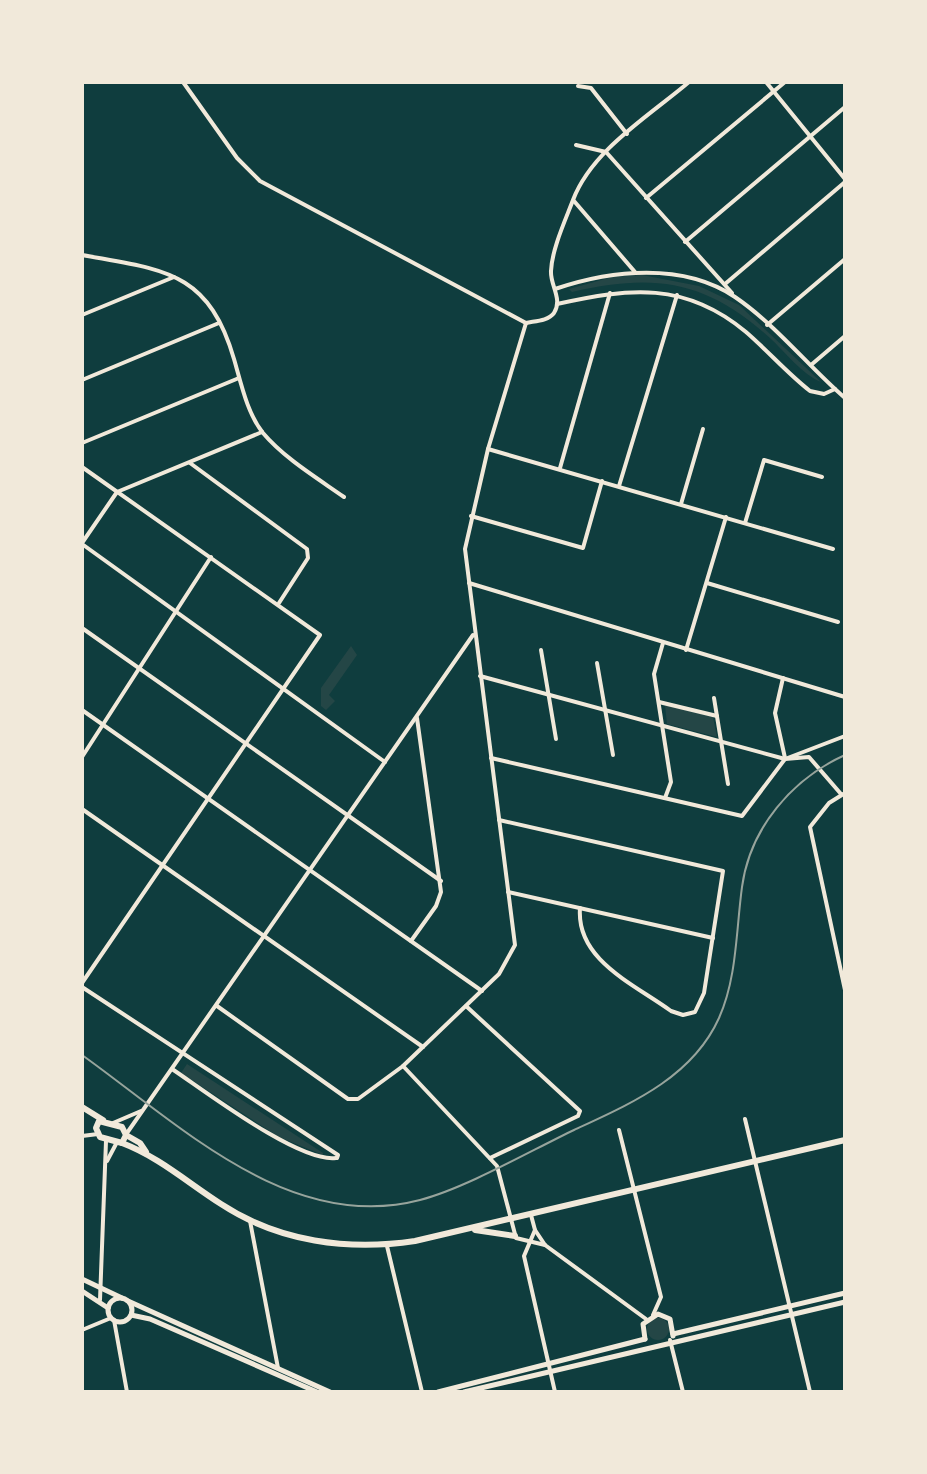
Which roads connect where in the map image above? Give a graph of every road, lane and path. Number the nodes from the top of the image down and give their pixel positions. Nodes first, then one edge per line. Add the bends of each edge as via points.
1 (183, 82) edge
2 (595, 82) edge
3 (689, 82) edge
4 (766, 82) edge
5 (785, 82) edge
6 (578, 86) dead end
7 (591, 88) junction
8 (774, 92) junction
9 (845, 107) edge
10 (627, 134) junction
11 (811, 137) junction
12 (576, 145) dead end
13 (606, 152) junction
14 (845, 180) edge
15 (646, 198) junction
16 (573, 200) junction
17 (685, 242) junction
18 (82, 255) edge
19 (845, 259) edge
20 (635, 272) junction
21 (177, 276) junction
22 (724, 285) junction
23 (555, 289) junction
24 (610, 293) junction
25 (677, 295) junction
26 (740, 300) junction
27 (557, 304) junction
28 (82, 315) edge
29 (219, 323) junction
30 (526, 323) junction
31 (767, 325) junction
32 (845, 336) edge
33 (811, 365) junction
34 (239, 378) junction
35 (82, 380) edge
36 (835, 389) junction
37 (845, 398) edge
38 (703, 429) dead end
39 (262, 432) junction
40 (82, 443) edge
41 (488, 449) junction
42 (190, 463) junction
43 (82, 467) edge
44 (559, 469) junction
45 (822, 477) dead end
46 (602, 481) junction
47 (619, 486) junction
48 (117, 492) junction
49 (344, 497) dead end
50 (681, 504) junction
51 (471, 516) junction
52 (726, 517) junction
53 (745, 523) junction
54 (82, 544) edge
55 (833, 549) dead end
56 (211, 557) junction
57 (469, 583) junction
58 (707, 583) junction
59 (279, 603) junction
60 (174, 612) junction
61 (838, 622) dead end
62 (82, 628) edge
63 (475, 633) junction
64 (663, 643) junction
65 (541, 650) dead end
66 (686, 650) junction
67 (597, 663) dead end
68 (137, 668) junction
69 (480, 676) junction
70 (783, 678) junction
71 (284, 689) junction
72 (548, 695) junction
73 (845, 697) edge
74 (714, 698) dead end
75 (659, 702) junction
76 (82, 710) edge
77 (606, 710) junction
78 (417, 715) junction
79 (717, 716) junction
80 (102, 724) junction
81 (663, 724) junction
82 (845, 736) edge
83 (556, 739) dead end
84 (721, 742) junction
85 (247, 744) junction
86 (818, 746) junction
87 (613, 755) dead end
88 (82, 757) edge
89 (809, 757) junction
90 (491, 758) junction
91 (785, 759) junction
92 (385, 762) junction
93 (728, 784) dead end
94 (843, 793) edge
95 (665, 798) junction
96 (210, 800) junction
97 (82, 809) edge
98 (350, 815) junction
99 (499, 820) junction
100 (164, 866) junction
101 (311, 871) junction
102 (441, 881) junction
103 (508, 892) junction
104 (580, 908) junction
105 (266, 936) junction
106 (713, 938) junction
107 (411, 941) junction
108 (843, 972) edge
109 (82, 985) edge
110 (845, 990) edge
111 (482, 991) junction
112 (217, 1006) junction
113 (466, 1006) junction
114 (423, 1047) junction
115 (182, 1055) junction
116 (403, 1066) junction
117 (172, 1069) junction
118 (82, 1107) edge
119 (144, 1110) junction
120 (745, 1119) dead end
121 (100, 1123) junction
122 (113, 1123) junction
123 (619, 1130) dead end
124 (98, 1134) junction
125 (126, 1135) junction
126 (82, 1136) edge
127 (845, 1140) edge
128 (106, 1141) junction
129 (119, 1144) junction
130 (146, 1152) junction
131 (490, 1158) junction
132 (754, 1160) junction
133 (106, 1163) junction
134 (635, 1190) junction
135 (531, 1215) junction
136 (511, 1219) junction
137 (250, 1221) junction
138 (471, 1229) junction
139 (535, 1230) junction
140 (515, 1236) junction
141 (530, 1240) junction
142 (545, 1245) junction
143 (387, 1246) junction
144 (82, 1279) edge
145 (103, 1287) junction
146 (82, 1291) edge
147 (845, 1293) edge
148 (100, 1300) junction
149 (126, 1300) junction
150 (845, 1302) edge
151 (108, 1309) junction
152 (790, 1310) junction
153 (131, 1315) junction
154 (653, 1315) junction
155 (112, 1319) junction
156 (646, 1319) junction
157 (82, 1330) edge
158 (673, 1334) junction
159 (645, 1339) junction
160 (670, 1340) junction
161 (651, 1345) junction
162 (221, 1346) junction
163 (549, 1363) junction
164 (278, 1368) junction
165 (550, 1370) junction
166 (280, 1376) junction
167 (127, 1392) edge
168 (317, 1392) edge
169 (330, 1392) edge
170 (422, 1392) edge
171 (438, 1392) edge
172 (464, 1392) edge
173 (555, 1392) edge
174 (683, 1392) edge
175 (810, 1392) edge

1 - 30 street via 237,158 260,181
2 - 7 street
3 - 10 street
4 - 8 street
5 - 8 street
6 - 7 street
7 - 10 street
8 - 11 street
8 - 15 street
9 - 11 street
10 - 13 street
11 - 14 street
11 - 17 street
12 - 13 street
13 - 15 street
13 - 16 street
14 - 22 street
15 - 17 street
16 - 20 street
16 - 23 street via 552,264
17 - 22 street
18 - 21 street
19 - 31 street
20 - 23 street
20 - 26 street via 702,283
21 - 28 street
21 - 29 street via 201,293
22 - 26 street
23 - 27 street
24 - 25 street
24 - 27 street
24 - 44 street
25 - 36 street via 729,318 810,391 824,394
25 - 47 street
26 - 31 street
27 - 30 street via 547,318
29 - 34 street
29 - 35 street
30 - 41 street
31 - 33 street
32 - 33 street
33 - 36 street
34 - 39 street
34 - 40 street
36 - 37 street
38 - 50 street
39 - 42 street
39 - 49 street
41 - 44 street
41 - 51 street
42 - 48 street
42 - 59 street via 307,549 308,558
43 - 48 street
44 - 46 street
45 - 53 street via 764,460
46 - 47 street
46 - 51 street via 583,548
47 - 50 street
48 - 54 street
48 - 56 street
50 - 52 street
51 - 57 street via 465,549
52 - 53 street
52 - 58 street
53 - 55 street
54 - 60 street
56 - 59 street
56 - 60 street
57 - 63 street
57 - 64 street
58 - 61 street
58 - 66 street
59 - 71 street via 319,632
60 - 68 street
60 - 71 street
62 - 68 street
63 - 69 street
63 - 78 street
64 - 66 street
64 - 75 street via 654,674
65 - 72 street
66 - 70 street
67 - 77 street
68 - 80 street
68 - 85 street
69 - 72 street
69 - 90 street
70 - 73 street
70 - 91 street via 775,713
71 - 85 street
71 - 92 street
72 - 77 street
72 - 83 street
74 - 79 street
75 - 79 street
75 - 81 street
76 - 80 street
77 - 81 street
77 - 87 street
78 - 92 street
78 - 102 street
79 - 84 street
80 - 88 street
80 - 96 street
81 - 84 street
81 - 95 street via 671,782
82 - 86 street
84 - 91 street
84 - 93 street
85 - 96 street
85 - 98 street
86 - 89 street
86 - 91 street
89 - 91 street
89 - 94 street
90 - 95 street
90 - 99 street
91 - 95 street via 742,816
92 - 98 street
94 - 108 street via 810,827
96 - 100 street
96 - 101 street
97 - 100 street
98 - 101 street
98 - 102 street
99 - 103 street
99 - 106 street via 723,871
100 - 105 street
100 - 109 street
101 - 105 street
101 - 107 street
102 - 107 street via 436,906
103 - 104 street
103 - 111 street via 515,945
104 - 106 street
104 - 106 street via 580,931 595,957 683,1015 701,1004
105 - 112 street
105 - 114 street
107 - 111 street
108 - 110 street
109 - 115 street
111 - 113 street
112 - 115 street
112 - 116 street via 353,1100 365,1097
113 - 114 street
113 - 131 street via 580,1113
114 - 116 street
115 - 117 street
115 - 117 street via 337,1158 310,1154 281,1141
116 - 131 street
117 - 119 street
118 - 121 main road
119 - 122 street
119 - 125 street
120 - 132 street
121 - 122 main road
121 - 124 main road
122 - 125 main road
123 - 134 street
124 - 126 street
124 - 128 main road
125 - 129 main road
125 - 130 main road
127 - 132 main road
128 - 129 main road
128 - 133 street
129 - 130 main road
129 - 133 street
130 - 137 main road
131 - 136 street via 497,1166
132 - 134 main road
132 - 152 street
133 - 145 street
134 - 135 main road
134 - 154 street via 661,1297
135 - 136 main road
135 - 139 street
136 - 138 main road
136 - 140 street
137 - 143 main road via 333,1245
137 - 164 street
138 - 140 main road
138 - 143 main road
139 - 141 street
139 - 142 street
140 - 141 street
141 - 142 street
141 - 163 street via 524,1256
142 - 156 street
143 - 170 street
144 - 145 main road
145 - 148 street
145 - 149 main road
146 - 148 main road
147 - 152 main road
148 - 151 main road
149 - 151 main road via 112,1301
149 - 153 main road
149 - 162 main road
150 - 152 main road
151 - 155 main road
152 - 158 main road
152 - 160 main road
152 - 175 street
153 - 155 main road via 125,1321
153 - 162 main road
154 - 156 main road
154 - 158 main road via 670,1319
155 - 157 street
155 - 167 street
156 - 159 main road
158 - 160 main road
159 - 161 main road
159 - 163 main road
160 - 161 main road
160 - 174 street
161 - 165 main road
162 - 164 main road
162 - 166 main road
163 - 165 street
163 - 171 main road
164 - 166 street
164 - 169 main road
165 - 172 main road
165 - 173 street
166 - 168 main road

